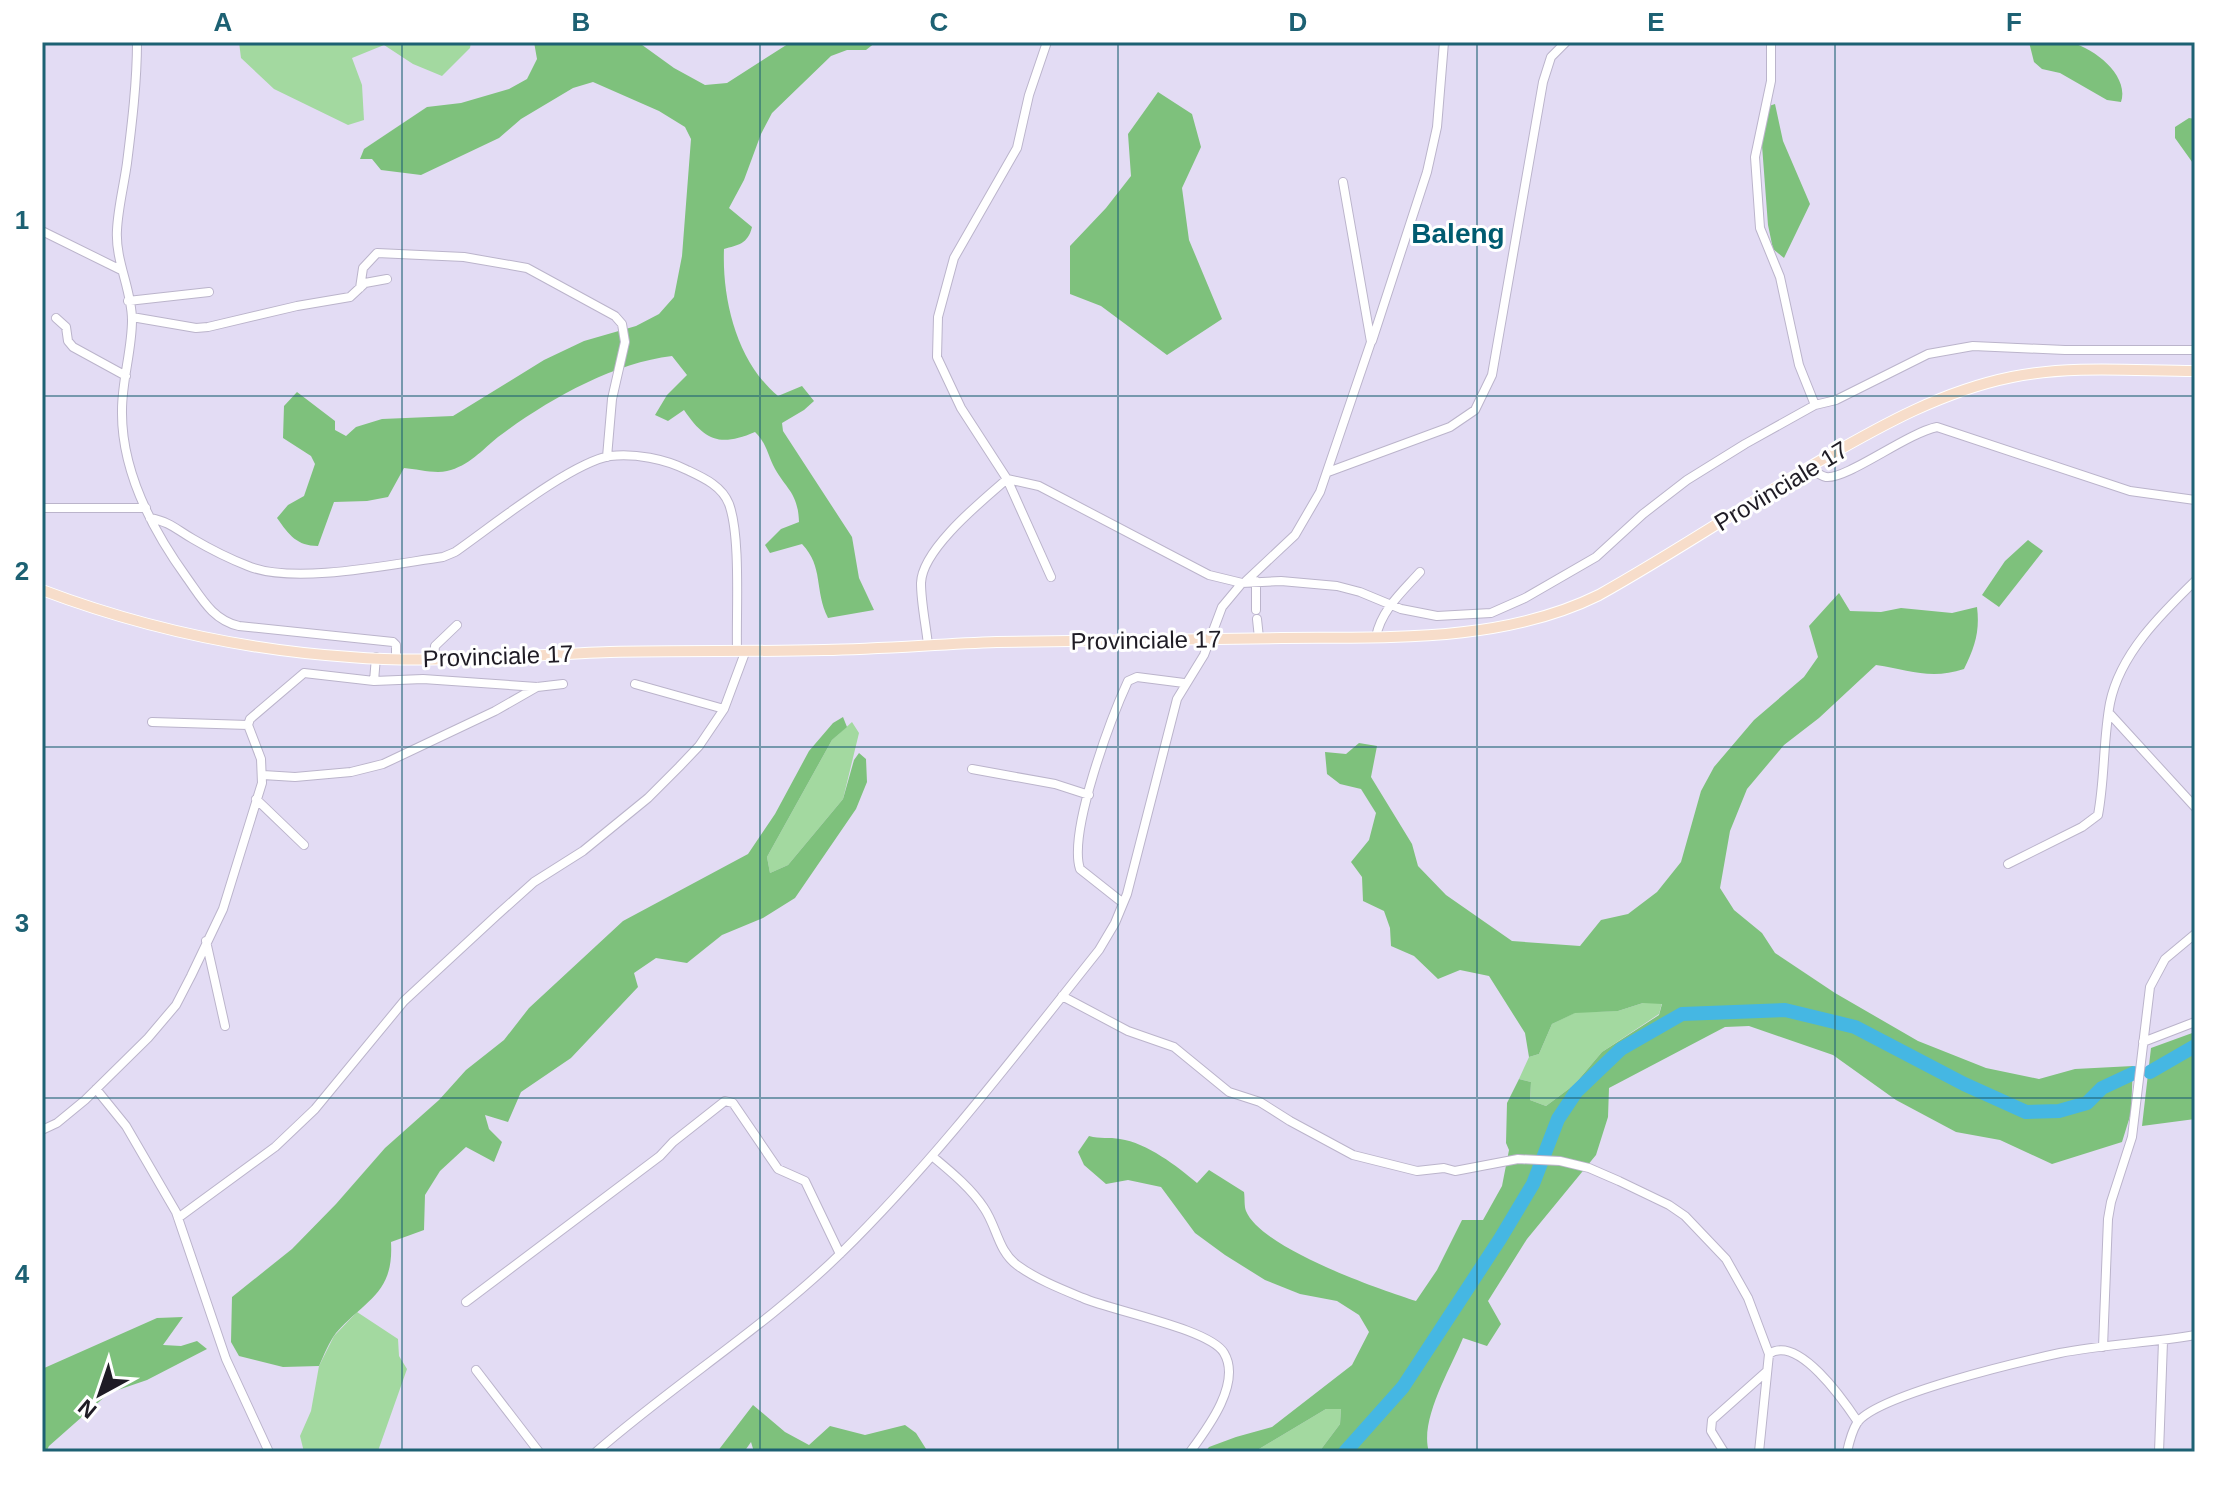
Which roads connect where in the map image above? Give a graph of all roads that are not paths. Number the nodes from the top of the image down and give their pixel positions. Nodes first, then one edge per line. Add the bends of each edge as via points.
1 (137, 42) edge
2 (1047, 42) edge
3 (1444, 42) edge
4 (1566, 42) edge
5 (1771, 42) edge
6 (1343, 182) dead end
7 (42, 231) edge
8 (121, 270) junction
9 (387, 279) dead end
10 (360, 288) junction
11 (209, 292) dead end
12 (128, 301) junction
13 (132, 317) junction
14 (56, 318) dead end
15 (1371, 342) junction
16 (2195, 350) edge
17 (2195, 371) edge
18 (126, 376) junction
19 (1815, 405) junction
20 (607, 457) junction
21 (1810, 467) junction
22 (1328, 472) junction
23 (1007, 479) junction
24 (2195, 500) edge
25 (42, 508) edge
26 (146, 508) junction
27 (150, 518) junction
28 (1420, 572) dead end
29 (1051, 577) dead end
30 (2195, 581) edge
31 (1248, 582) junction
32 (42, 590) edge
33 (1390, 606) junction
34 (457, 625) dead end
35 (300, 633) junction
36 (1376, 637) junction
37 (1259, 638) junction
38 (1211, 639) junction
39 (928, 645) junction
40 (742, 650) junction
41 (302, 652) junction
42 (376, 657) junction
43 (396, 658) junction
44 (434, 658) junction
45 (374, 681) junction
46 (1184, 683) junction
47 (563, 684) dead end
48 (635, 684) dead end
49 (537, 687) junction
50 (724, 709) junction
51 (2109, 712) junction
52 (152, 722) dead end
53 (248, 725) junction
54 (972, 769) dead end
55 (263, 775) junction
56 (1089, 795) junction
57 (256, 799) junction
58 (2195, 807) edge
59 (304, 845) dead end
60 (2008, 864) dead end
61 (1123, 903) junction
62 (2195, 934) edge
63 (206, 941) junction
64 (1062, 996) junction
65 (2195, 1022) edge
66 (225, 1026) dead end
67 (2143, 1042) junction
68 (96, 1089) junction
69 (42, 1130) edge
70 (932, 1156) junction
71 (178, 1218) junction
72 (840, 1254) junction
73 (466, 1302) dead end
74 (2195, 1335) edge
75 (2163, 1341) junction
76 (2103, 1347) junction
77 (1769, 1354) junction
78 (476, 1370) dead end
79 (1766, 1372) junction
80 (1858, 1422) junction
81 (269, 1452) edge
82 (539, 1452) edge
83 (596, 1452) edge
84 (1190, 1452) edge
85 (1724, 1452) edge
86 (1759, 1452) edge
87 (1847, 1452) edge
88 (2159, 1452) edge

1 - 8 street via 117,231
2 - 23 street via 1017,148 954,258 938,317 937,357 961,408
3 - 15 street via 1437,127 1427,172
4 - 22 street via 1547,65 1500,335 1482,399 1467,418 1450,427
5 - 19 street via 1771,81 1755,157 1760,228 1780,277 1799,365
6 - 15 street
7 - 8 street
8 - 12 street
9 - 10 street
10 - 13 street via 350,297 208,327
10 - 20 street via 363,268 377,253 464,257 527,268 615,316 625,342 612,399
11 - 12 street
12 - 13 street
13 - 18 street
14 - 18 street via 66,327 73,347
15 - 22 street
16 - 19 street via 1973,346 1928,354 1836,400
17 - 21 main road, Provinciale 17 via 2058,371 2000,380 1906,413
18 - 26 street via 122,426
19 - 33 street via 1687,480 1596,557 1504,609 1437,616
20 - 27 street via 586,464 455,552 426,559 273,574
20 - 40 street via 627,455 679,466 719,488 732,515
21 - 24 street via 1833,477 1921,430 1937,427 2130,491
21 - 36 main road, Provinciale 17 via 1569,610 1517,625
22 - 31 street via 1295,535
23 - 29 street
23 - 31 street via 1039,486 1209,575
23 - 39 street via 947,535 923,572
25 - 26 street
26 - 27 street
27 - 35 street via 219,619
28 - 33 street
30 - 51 street via 2130,655
31 - 33 street via 1337,586
31 - 37 street
31 - 38 street via 1222,607
32 - 41 main road, Provinciale 17 via 145,624
33 - 36 street
34 - 44 street via 435,646
35 - 41 street
35 - 43 street via 393,642
36 - 37 main road, Provinciale 17
37 - 38 main road, Provinciale 17
38 - 39 main road, Provinciale 17
38 - 46 street
39 - 40 main road, Provinciale 17
40 - 44 main road, Provinciale 17
40 - 50 street
41 - 42 main road, Provinciale 17
42 - 43 main road, Provinciale 17
42 - 45 street
43 - 44 main road, Provinciale 17
45 - 49 street
45 - 53 street via 304,673 255,713
46 - 56 street via 1137,677 1128,681
46 - 61 street
47 - 49 street
48 - 50 street
49 - 55 street via 383,764 351,772
50 - 71 street via 699,746 648,798 583,851 534,882 404,1001 315,1109 275,1147
51 - 58 street
51 - 60 street via 2098,815
52 - 53 street
53 - 55 street
54 - 56 street
55 - 57 street
56 - 61 street via 1078,834 1078,862 1086,876
57 - 59 street
57 - 63 street via 223,909
61 - 64 street via 1099,950
62 - 67 street via 2165,959 2154,978
63 - 66 street
63 - 68 street via 176,1005
64 - 70 street
64 - 77 street via 1128,1031 1174,1047 1229,1092 1260,1102 1353,1155 1424,1171 1518,1159 1560,1161 1650,1195 1685,1216 1726,1259
65 - 67 street
67 - 76 street via 2132,1137 2108,1219
68 - 69 street
68 - 71 street via 126,1126
70 - 72 street
70 - 84 street via 976,1196 1003,1251 1020,1267 1084,1299 1204,1337 1223,1350 1229,1373 1225,1393
71 - 81 street via 226,1359
72 - 73 street via 805,1181 778,1169 733,1103 725,1101
72 - 83 street
74 - 75 street
75 - 76 street
75 - 88 street
76 - 80 street via 2047,1356 1937,1386 1874,1410
77 - 79 street
77 - 80 street via 1783,1349 1818,1370
78 - 82 street
79 - 85 street via 1712,1420 1711,1431
79 - 86 street
80 - 87 street

